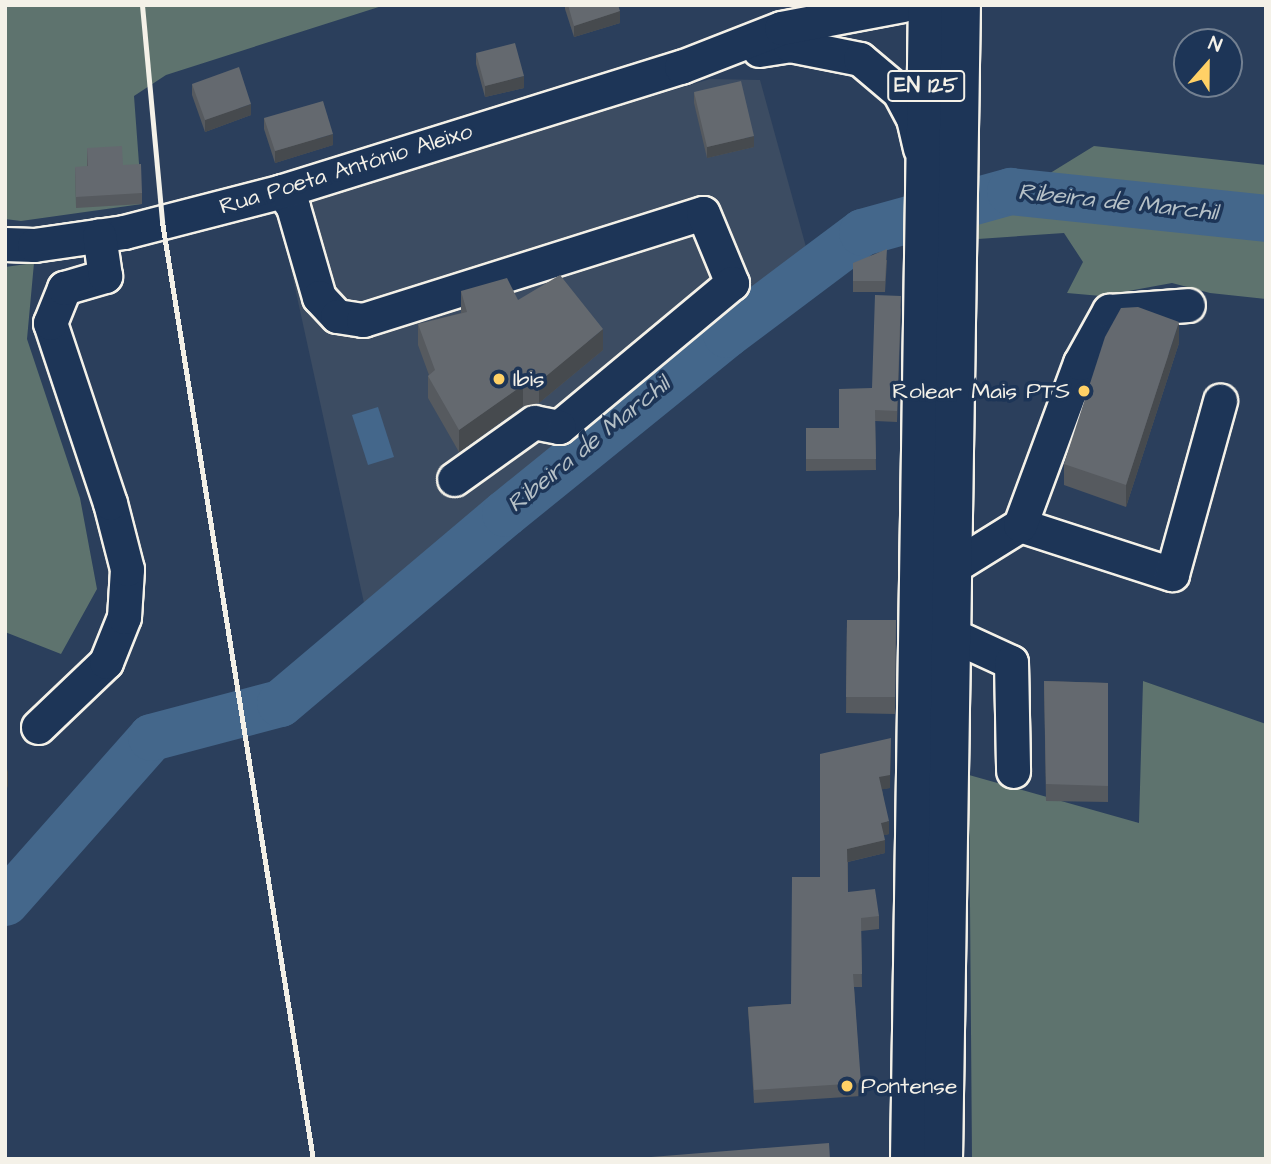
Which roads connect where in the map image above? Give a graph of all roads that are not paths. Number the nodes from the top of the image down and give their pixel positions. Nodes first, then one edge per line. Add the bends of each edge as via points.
1 (903, 5) edge
2 (928, 5) edge
3 (961, 5) edge
4 (851, 10) edge
5 (817, 12) edge
6 (681, 67) junction
7 (941, 168) junction
8 (282, 191) junction
9 (99, 235) junction
10 (5, 244) edge
11 (939, 255) junction
12 (1188, 305) dead end
13 (1220, 401) dead end
14 (454, 479) dead end
15 (1020, 525) junction
16 (951, 568) junction
17 (950, 634) junction
18 (37, 727) dead end
19 (1013, 771) dead end
20 (909, 1159) edge
21 (943, 1159) edge

1 - 4 street, Rua Poeta António Aleixo
2 - 7 main road, EN 125
3 - 7 main road
4 - 5 street, Rua Poeta António Aleixo
5 - 6 street, Rua Poeta António Aleixo
6 - 7 street, Rua Poeta António Aleixo via 790,46 860,59 900,92
6 - 8 street, Rua Poeta António Aleixo
7 - 11 main road
8 - 9 street, Rua Poeta António Aleixo
8 - 14 street via 293,207 319,297 337,316 363,320 703,213 733,283 559,428 534,422
9 - 10 street, Rua Poeta António Aleixo
9 - 18 street via 105,276 64,288 50,323 127,569 124,617 106,662
11 - 16 main road
11 - 20 main road
12 - 15 street via 1109,311 1080,363
13 - 15 street via 1172,573
15 - 16 street
16 - 17 main road
17 - 19 street via 1011,662
17 - 21 main road

